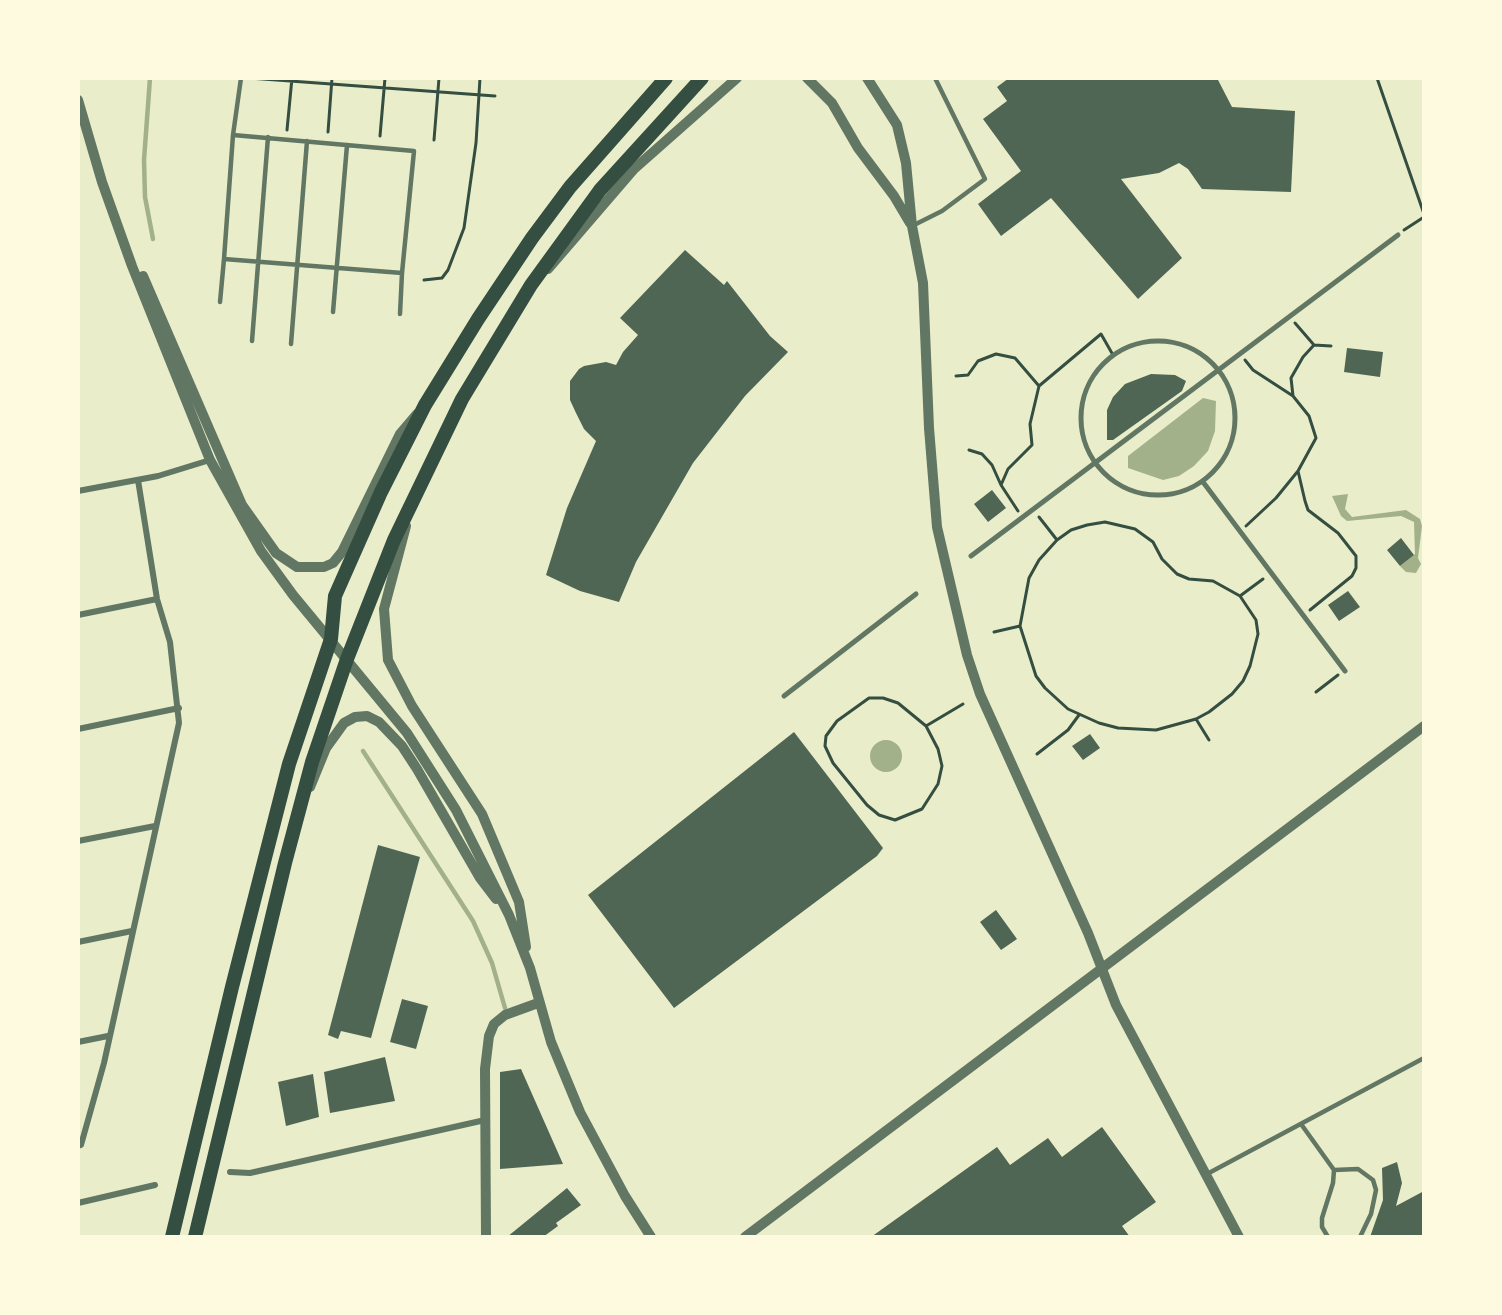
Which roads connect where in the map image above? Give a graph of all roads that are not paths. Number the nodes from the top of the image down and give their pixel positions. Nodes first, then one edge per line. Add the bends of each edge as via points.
1 (241, 78) edge
2 (666, 78) edge
3 (702, 78) edge
4 (737, 78) edge
5 (807, 78) edge
6 (867, 78) edge
7 (935, 78) edge
8 (78, 100) edge
9 (233, 135) junction
10 (268, 137) junction
11 (307, 141) junction
12 (347, 145) junction
13 (113, 210) junction
14 (912, 226) junction
15 (1398, 235) road end
16 (224, 258) junction
17 (258, 261) junction
18 (298, 265) junction
19 (337, 268) junction
20 (402, 273) junction
21 (531, 285) junction
22 (220, 302) dead end
23 (333, 312) dead end
24 (400, 314) dead end
25 (252, 341) dead end
26 (291, 344) dead end
27 (1220, 369) junction
28 (425, 405) junction
29 (210, 460) junction
30 (1094, 464) junction
31 (138, 480) junction
32 (1203, 482) junction
33 (78, 491) edge
34 (415, 497) junction
35 (971, 556) dead end
36 (916, 594) dead end
37 (157, 599) junction
38 (78, 615) edge
39 (331, 639) junction
40 (347, 659) junction
41 (1345, 671) road end
42 (784, 696) dead end
43 (179, 708) junction
44 (1424, 726) edge
45 (78, 729) edge
46 (296, 823) junction
47 (156, 826) junction
48 (78, 841) edge
49 (509, 915) junction
50 (132, 931) junction
51 (78, 942) edge
52 (530, 968) junction
53 (1102, 969) junction
54 (538, 1003) junction
55 (108, 1036) junction
56 (78, 1042) edge
57 (1424, 1058) edge
58 (485, 1120) junction
59 (1301, 1124) junction
60 (78, 1146) edge
61 (1334, 1170) junction
62 (231, 1172) dead end
63 (1207, 1174) junction
64 (155, 1185) dead end
65 (78, 1203) edge
66 (172, 1237) edge
67 (195, 1237) edge
68 (486, 1237) edge
69 (651, 1237) edge
70 (746, 1237) edge
71 (1239, 1237) edge
72 (1328, 1237) edge
73 (1360, 1237) edge

1 - 9 lane
2 - 28 highway via 616,132 532,238
3 - 21 highway via 600,190
4 - 21 street via 634,169 561,257
5 - 14 street via 832,103
6 - 14 street via 897,125 906,163
7 - 14 lane via 985,179 942,211
8 - 13 street
9 - 10 lane
9 - 16 lane
10 - 11 lane
10 - 17 lane
11 - 12 lane
11 - 18 lane
12 - 19 lane
12 - 20 lane via 414,151
13 - 28 street via 242,505 287,562 313,569 333,563 400,434
13 - 29 street
14 - 53 street via 924,283 937,526 958,625 980,694
15 - 27 street
16 - 17 lane
16 - 22 lane
17 - 18 lane
17 - 25 lane
18 - 19 lane
18 - 26 lane
19 - 20 lane
19 - 23 lane
20 - 24 lane
21 - 34 highway via 462,399
27 - 30 street
27 - 30 street via 1187,346 1170,341 1141,343 1113,355 1088,386 1082,405 1080,425
27 - 32 street via 1230,386 1234,405 1234,436 1228,453
28 - 39 highway via 335,596
29 - 31 street
29 - 39 street via 261,551
30 - 32 street via 1113,481 1145,495 1180,492
30 - 35 street
31 - 33 street
31 - 37 street
32 - 41 street
34 - 40 highway
34 - 52 street via 384,609 388,660 412,706 482,814 519,902
36 - 42 street
37 - 38 street
37 - 43 street via 170,642
39 - 40 street
39 - 66 highway via 289,764
40 - 46 highway
40 - 49 street via 432,769
43 - 45 street
43 - 47 street via 172,762
44 - 53 street
46 - 49 street via 334,735 349,720 367,716 390,731 402,746 480,878
46 - 67 highway
47 - 48 street
47 - 50 street
49 - 52 street
50 - 51 street
50 - 55 street
52 - 54 street
53 - 63 street via 1116,1005
53 - 70 street
54 - 58 street via 505,1015 494,1024 486,1052
54 - 69 street via 580,1112
55 - 56 street
55 - 60 street via 104,1063
57 - 59 lane
58 - 62 street via 250,1173
58 - 68 street
59 - 61 lane
59 - 63 lane
61 - 72 lane via 1334,1183 1322,1218
61 - 73 lane via 1358,1170 1373,1180 1376,1190 1371,1214
63 - 71 street
64 - 65 street

